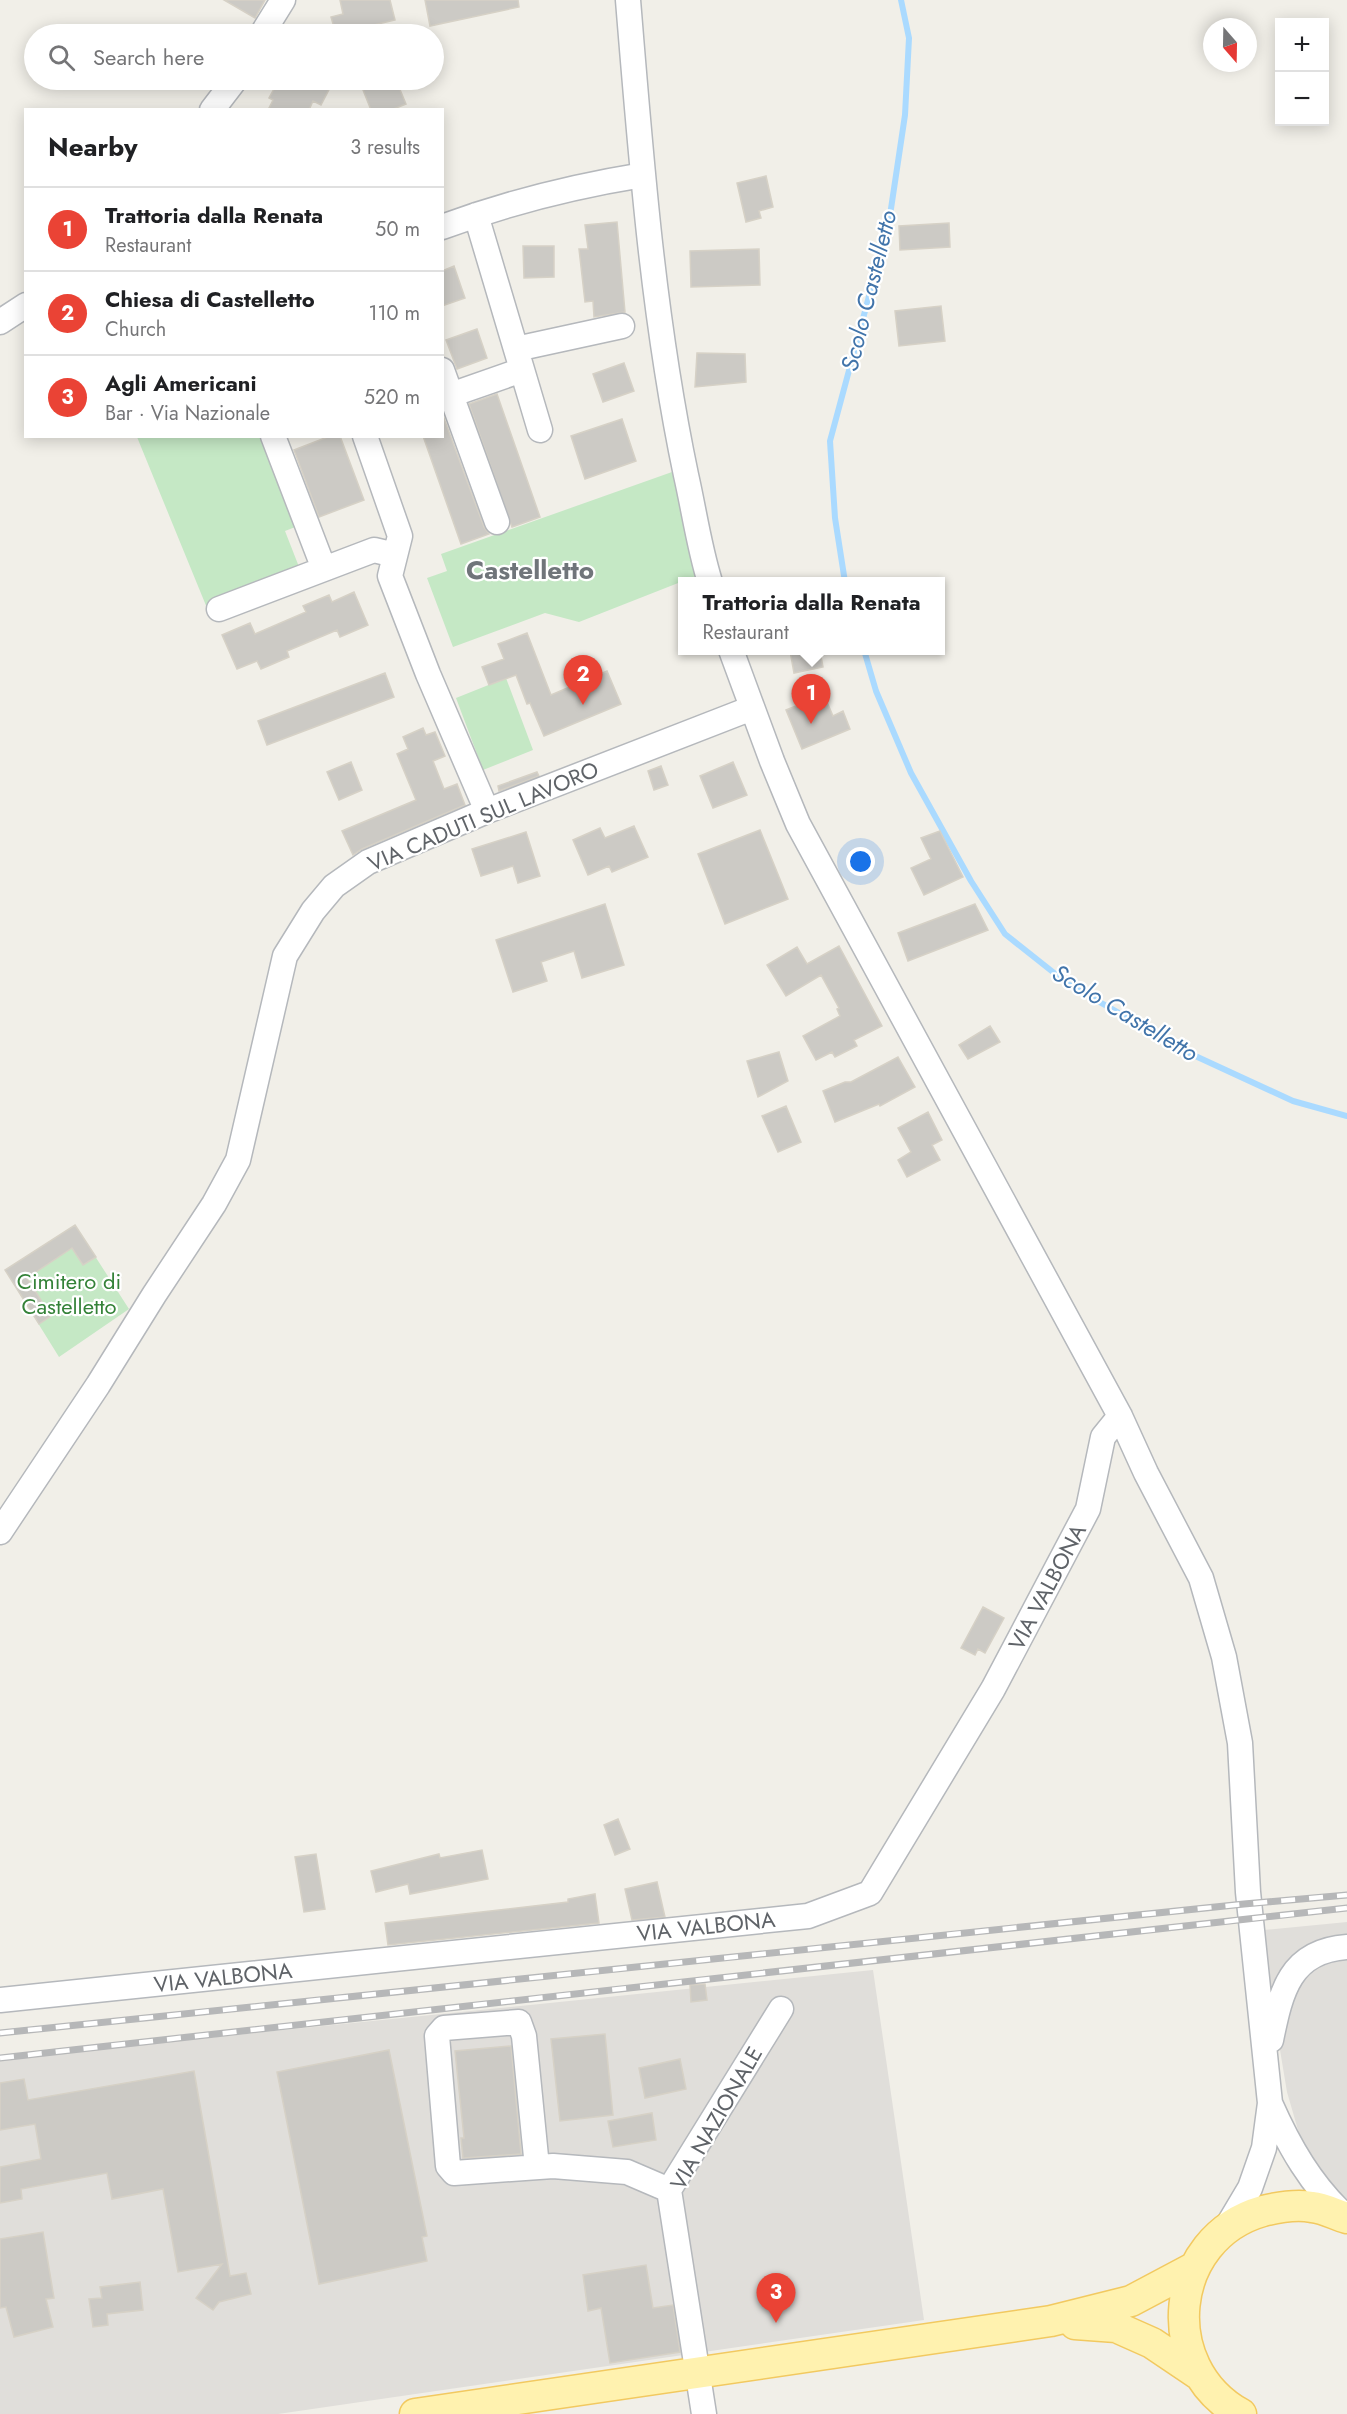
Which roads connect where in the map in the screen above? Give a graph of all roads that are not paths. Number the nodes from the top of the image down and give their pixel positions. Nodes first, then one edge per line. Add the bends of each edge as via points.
1 (283, 0) edge
2 (628, 0) edge
3 (268, 24) edge
4 (235, 93) edge
5 (215, 108) edge
6 (643, 175) junction
7 (476, 215) junction
8 (444, 225) edge
9 (24, 306) edge
10 (0, 322) edge
11 (622, 326) dead end
12 (519, 359) junction
13 (444, 380) edge
14 (447, 396) edge
15 (540, 430) dead end
16 (274, 438) edge
17 (366, 438) edge
18 (497, 522) dead end
19 (395, 555) junction
20 (324, 569) junction
21 (709, 577) edge
22 (219, 609) dead end
23 (732, 655) edge
24 (752, 708) junction
25 (486, 811) junction
26 (1120, 1416) junction
27 (0, 1532) edge
28 (1347, 1947) edge
29 (0, 2000) edge
30 (781, 2008) dead end
31 (1267, 2063) junction
32 (1270, 2103) junction
33 (537, 2167) junction
34 (669, 2190) junction
35 (1347, 2218) edge
36 (1225, 2230) junction
37 (1195, 2267) junction
38 (1051, 2322) junction
39 (699, 2374) junction
40 (1198, 2374) junction
41 (415, 2414) edge
42 (704, 2414) edge
43 (1241, 2414) edge

1 - 3 street
2 - 6 street
4 - 5 street
6 - 7 street via 585,185
6 - 21 street via 663,356
7 - 8 street
7 - 12 street
9 - 10 street
11 - 12 street
12 - 14 street
12 - 15 street
13 - 14 street
14 - 18 street
16 - 20 street
17 - 19 street via 400,536
19 - 20 street via 374,550
19 - 25 street via 390,576
20 - 22 street
23 - 24 street
24 - 25 street, VIA CADUTI SUL LAVORO
24 - 26 street via 798,824
25 - 27 street, VIA CADUTI SUL LAVORO via 368,862 334,886 313,911 285,956 238,1160 214,1204
26 - 29 street, VIA VALBONA via 1103,1437 1088,1509 1005,1668 870,1893 808,1916
26 - 31 street via 1201,1578 1224,1657 1240,1743 1248,1892
28 - 31 street via 1315,1954 1297,1969 1280,1998
30 - 34 street, VIA NAZIONALE
31 - 32 street
32 - 35 street via 1306,2172
32 - 36 street via 1264,2148 1250,2188
33 - 33 street via 454,2173 448,2166 437,2036 444,2028 519,2022 524,2036
33 - 34 street via 627,2172
34 - 39 street, VIA NAZIONALE
35 - 36 main road via 1313,2207 1281,2206 1249,2215
36 - 37 main road
37 - 38 main road via 1131,2301
37 - 40 main road via 1183,2308 1186,2342
38 - 39 main road
38 - 40 main road via 1116,2327 1152,2343
39 - 41 main road
39 - 42 street, VIA NAZIONALE
40 - 43 main road

